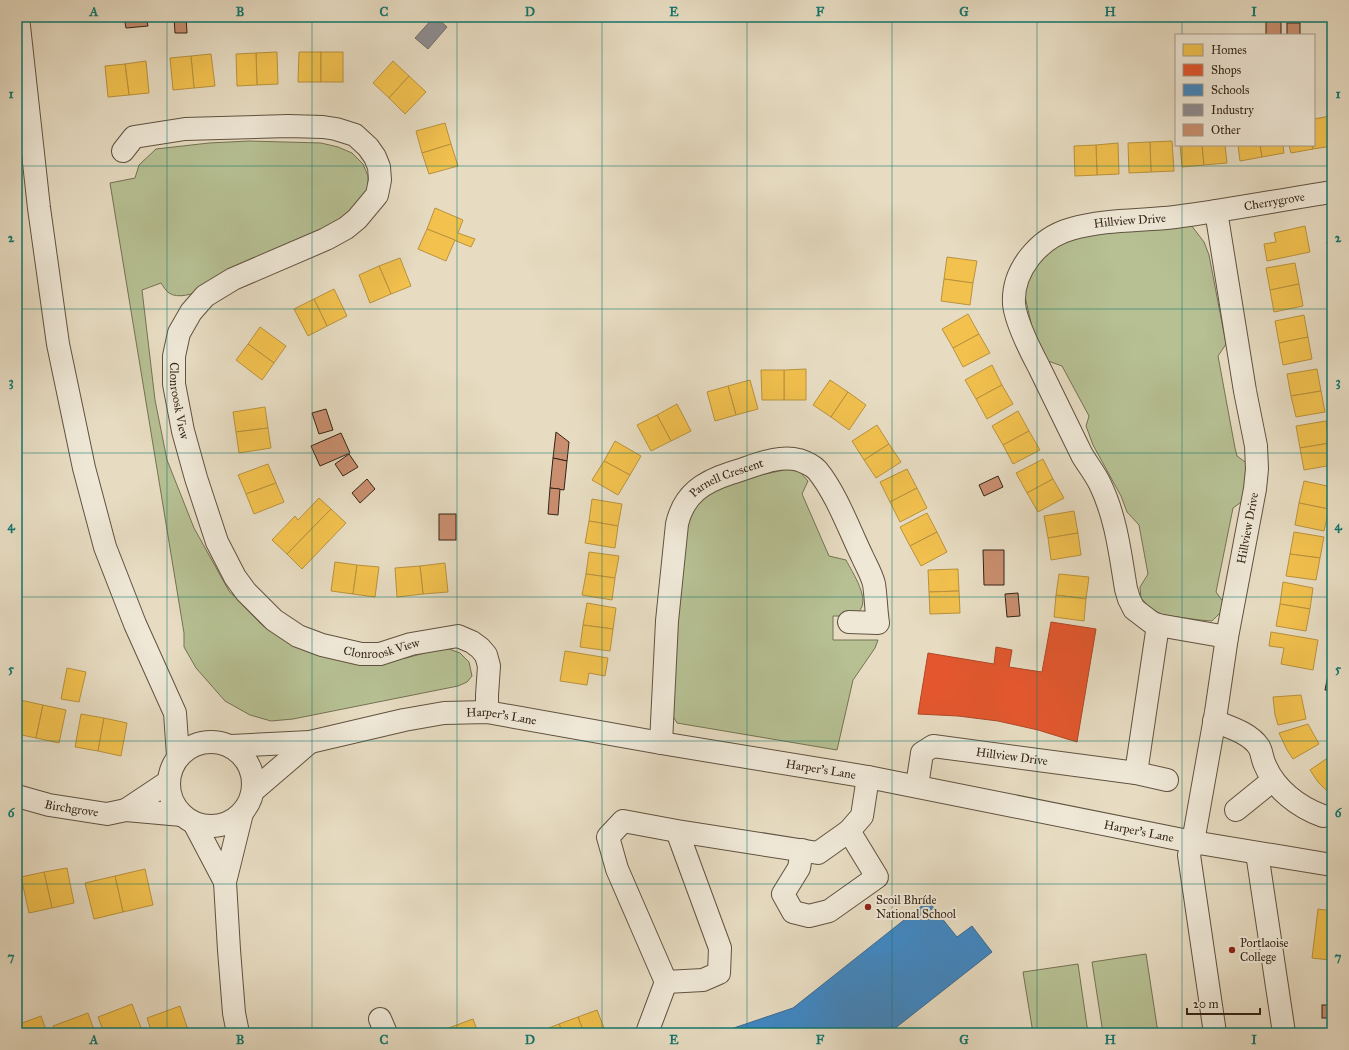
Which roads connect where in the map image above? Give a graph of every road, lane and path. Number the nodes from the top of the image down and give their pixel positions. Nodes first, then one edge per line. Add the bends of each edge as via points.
1 (18, 17) edge
2 (123, 151) dead end
3 (1332, 192) edge
4 (1216, 211) junction
5 (849, 622) dead end
6 (1158, 625) junction
7 (1227, 638) junction
8 (487, 712) junction
9 (176, 713) junction
10 (1214, 721) junction
11 (310, 742) junction
12 (221, 743) junction
13 (661, 743) junction
14 (178, 756) junction
15 (1136, 773) junction
16 (868, 777) junction
17 (1167, 780) dead end
18 (1273, 780) junction
19 (168, 782) junction
20 (917, 786) junction
21 (253, 791) junction
22 (17, 796) edge
23 (126, 810) junction
24 (1236, 810) dead end
25 (242, 813) junction
26 (1323, 816) dead end
27 (188, 819) junction
28 (677, 831) junction
29 (849, 831) junction
30 (1193, 842) junction
31 (802, 850) junction
32 (1257, 853) junction
33 (1332, 865) edge
34 (225, 882) junction
35 (666, 982) junction
36 (238, 1033) edge
37 (649, 1033) edge
38 (1215, 1033) edge
39 (1284, 1033) edge

1 - 9 street via 39,208 58,344 84,468 105,547 135,624
2 - 8 street, Clonroosk View via 134,137 185,129 288,126 347,132 360,139 375,157 380,180 377,195 357,219 326,240 233,279 205,296 191,312 179,333 174,356 174,384 183,430 217,542 235,577 269,615 298,636 322,645 361,654 380,654 411,644 458,636 472,642 486,655 489,666
3 - 4 street, Cherrygrove
4 - 6 street, Hillview Drive via 1103,223 1069,230 1051,238 1037,250 1022,267 1016,286 1014,305 1031,352 1110,509 1129,599 1141,616
4 - 7 street, Hillview Drive via 1256,446 1257,469
5 - 13 street, Parnell Crescent via 878,623 874,582 832,493 816,470 809,464 788,458 718,477 700,487 688,498 677,524 667,621
6 - 7 street, Hillview Drive
6 - 15 street
7 - 10 street, Hillview Drive
8 - 11 street, Harper's Lane via 436,714
8 - 13 street, Harper's Lane
9 - 12 street
9 - 14 street
10 - 18 street via 1244,734 1259,747 1264,764
10 - 30 street, Hillview Drive
11 - 12 street, Harper's Lane
11 - 21 street, Harper's Lane
12 - 14 street via 198,743
12 - 21 street via 242,754 249,764 253,777
13 - 16 street, Harper's Lane
14 - 19 street via 171,768
15 - 17 street, Hillview Drive
15 - 20 street, Hillview Drive via 933,746 922,753
16 - 20 street, Harper's Lane
16 - 29 street via 862,816
18 - 24 street
18 - 26 street via 1287,796
19 - 23 street, Birchgrove
19 - 27 street via 174,805
20 - 30 street, Harper's Lane
21 - 25 street
22 - 23 street, Birchgrove via 49,805 106,814
23 - 27 street, Birchgrove
25 - 27 street via 232,821 219,826 206,826
25 - 34 street
27 - 34 street
28 - 31 street
28 - 35 street via 720,948 719,973 703,980
28 - 35 street via 623,821 608,837 617,869
29 - 31 street via 818,853
29 - 31 street via 877,877 829,911 809,916 793,912 783,894 799,868
30 - 32 street, Harper's Lane
30 - 38 street, Hillview Drive via 1190,855
32 - 33 street, Harper's Lane
32 - 39 street
34 - 36 street via 228,950
35 - 37 street

